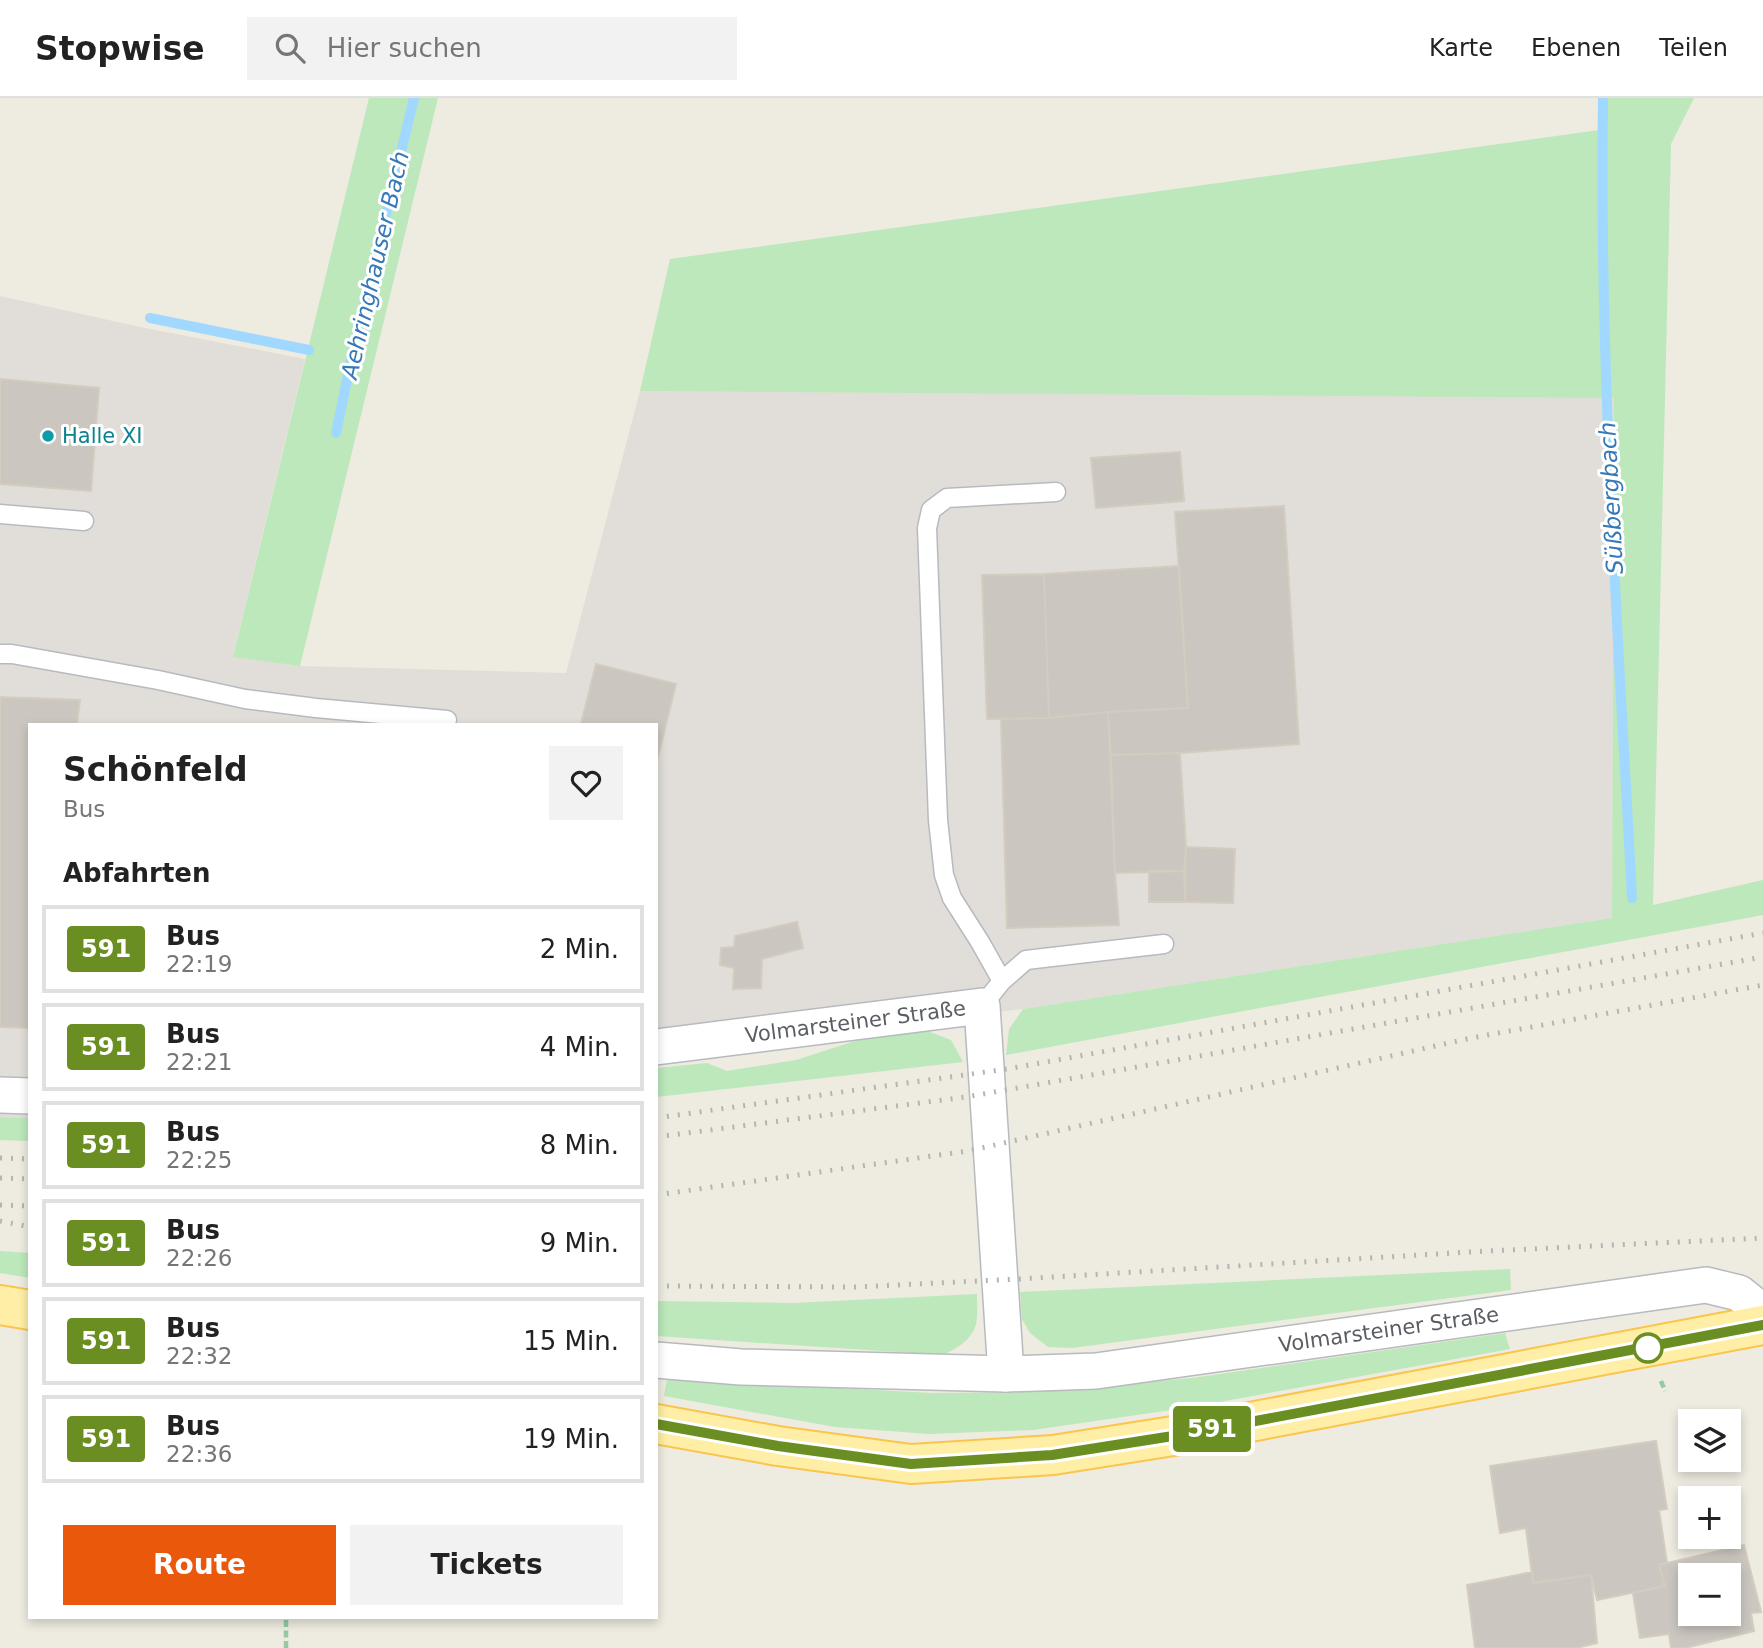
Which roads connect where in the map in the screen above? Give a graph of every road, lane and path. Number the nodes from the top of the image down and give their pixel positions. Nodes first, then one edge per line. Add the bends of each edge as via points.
1 (1056, 492) dead end
2 (0, 514) edge
3 (84, 521) dead end
4 (0, 654) edge
5 (447, 720) dead end
6 (1164, 944) dead end
7 (992, 993) junction
8 (658, 1046) edge
9 (0, 1095) edge
10 (28, 1096) edge
11 (0, 1305) edge
12 (28, 1310) edge
13 (1763, 1312) edge
14 (1763, 1325) edge
15 (658, 1360) edge
16 (1006, 1374) junction
17 (658, 1424) edge
18 (286, 1619) edge
19 (286, 1648) edge

1 - 7 lane via 947,498 932,510 927,528 944,875 952,898 981,942
2 - 3 lane
4 - 5 lane via 246,699
6 - 7 lane via 1027,960
7 - 8 street, Volmarsteiner Straße
7 - 16 street, Volmarsteiner Straße
9 - 10 street
11 - 12 main road
13 - 16 street, Volmarsteiner Straße via 1739,1293 1706,1285 1096,1371
14 - 17 main road via 1192,1433 1052,1455 911,1464
15 - 16 street, Volmarsteiner Straße via 741,1367
18 - 19 path

